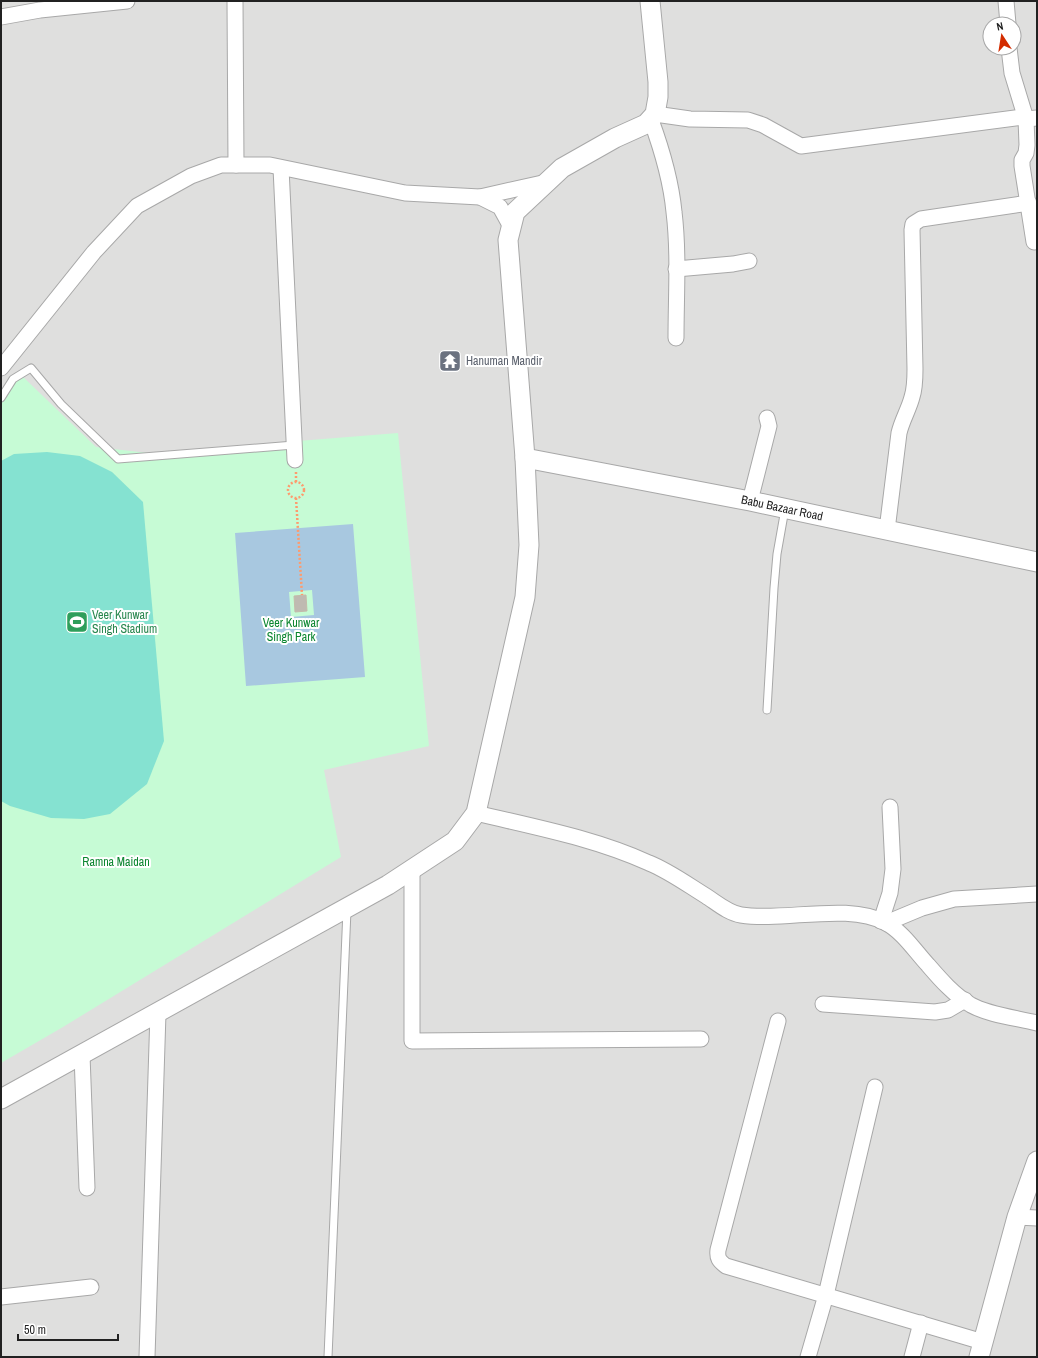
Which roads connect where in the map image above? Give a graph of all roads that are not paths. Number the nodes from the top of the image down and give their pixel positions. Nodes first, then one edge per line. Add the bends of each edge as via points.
1 (127, 1) edge
2 (235, 1) edge
3 (650, 1) edge
4 (1006, 1) edge
5 (1007, 16) edge
6 (1, 17) edge
7 (1010, 56) edge
8 (653, 117) junction
9 (1032, 118) edge
10 (236, 165) junction
11 (281, 168) junction
12 (547, 182) junction
13 (480, 197) junction
14 (1029, 203) junction
15 (511, 227) junction
16 (1034, 242) dead end
17 (749, 261) dead end
18 (676, 269) junction
19 (676, 338) dead end
20 (1, 368) edge
21 (1, 398) edge
22 (767, 418) dead end
23 (294, 445) junction
24 (525, 458) junction
25 (295, 460) dead end
26 (750, 501) junction
27 (785, 509) junction
28 (887, 530) junction
29 (1037, 562) edge
30 (767, 710) dead end
31 (890, 807) dead end
32 (476, 813) junction
33 (412, 870) junction
34 (1037, 894) edge
35 (347, 908) junction
36 (884, 922) junction
37 (965, 1000) junction
38 (823, 1004) dead end
39 (158, 1013) junction
40 (778, 1021) dead end
41 (1037, 1023) edge
42 (701, 1039) dead end
43 (82, 1055) junction
44 (875, 1087) dead end
45 (1, 1099) edge
46 (1037, 1161) edge
47 (87, 1188) dead end
48 (1017, 1217) junction
49 (1037, 1218) edge
50 (90, 1287) dead end
51 (826, 1295) junction
52 (1, 1297) edge
53 (921, 1323) junction
54 (981, 1349) edge
55 (147, 1357) edge
56 (328, 1357) edge
57 (808, 1357) edge
58 (912, 1357) edge

1 - 6 street via 40,10
2 - 10 street
3 - 8 street via 658,82 658,97
4 - 5 street
7 - 9 street via 1012,73 1023,104
8 - 9 street via 748,120 763,125 801,146
8 - 12 street via 646,124 562,168
8 - 18 street via 670,183 677,244
9 - 14 street via 1026,153 1022,160
10 - 11 street via 270,165
10 - 20 street via 221,165 191,176 137,206 94,252
11 - 13 street via 405,193
11 - 23 street
12 - 13 street
12 - 15 street via 515,212
13 - 15 street via 500,207
14 - 16 street
14 - 28 street via 921,219 913,224 916,369 911,402 899,433
15 - 24 street via 508,240
17 - 18 street
18 - 19 street
21 - 23 lane via 13,379 31,368 61,404 118,459
22 - 26 street via 769,426
23 - 25 street
24 - 26 street, Babu Bazaar Road
24 - 32 street via 529,545 525,597
26 - 27 street, Babu Bazaar Road
27 - 28 street, Babu Bazaar Road
27 - 30 lane via 777,554
28 - 29 street, Babu Bazaar Road
31 - 36 street via 893,870
32 - 33 street via 455,841
32 - 36 street via 584,839 629,854 657,866 726,910 740,915 759,917 840,913 868,916
33 - 35 street
33 - 42 street via 412,1041
34 - 36 street via 954,899
35 - 39 street
35 - 56 lane
36 - 37 street via 900,934 936,974
37 - 38 street via 948,1010 935,1012
37 - 41 street via 987,1011
39 - 43 street
39 - 55 street
40 - 51 street via 718,1258 726,1266
43 - 45 street
43 - 47 street
44 - 51 street
46 - 48 street
48 - 49 street
48 - 54 street
50 - 52 street
51 - 53 street
51 - 57 street
53 - 54 street
53 - 58 street

